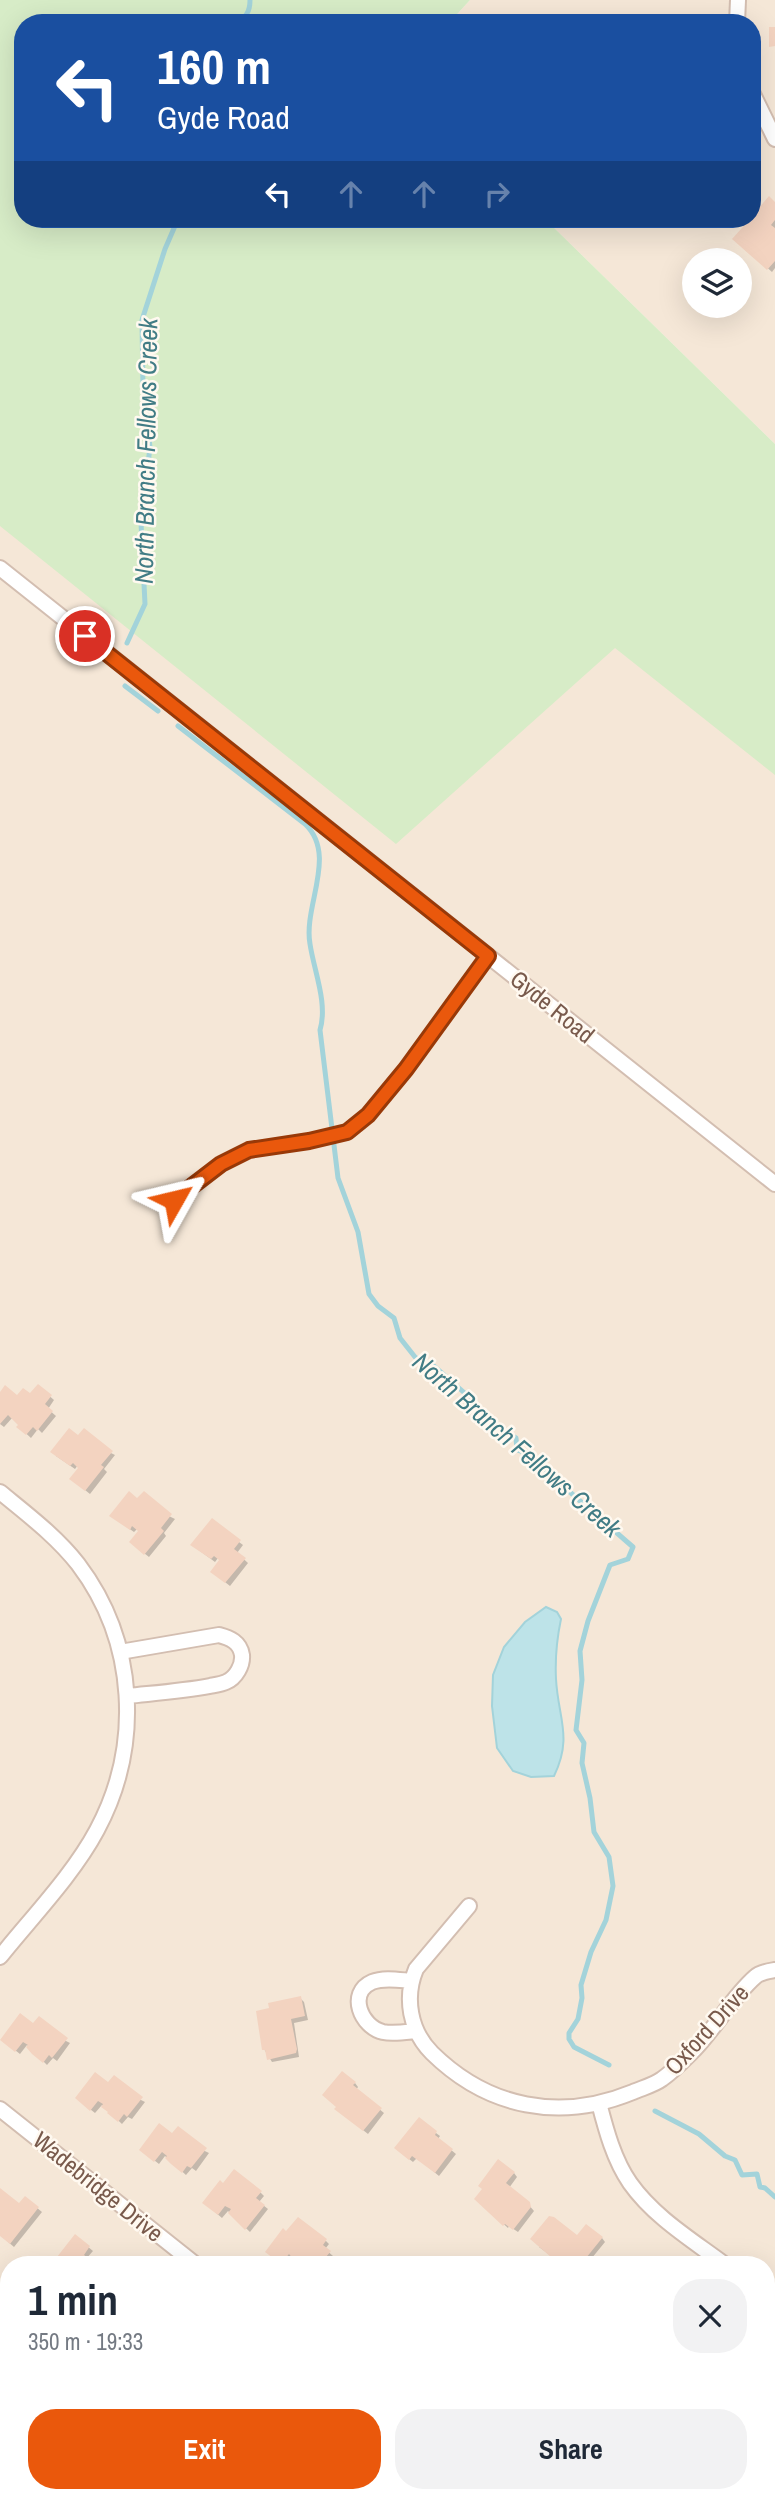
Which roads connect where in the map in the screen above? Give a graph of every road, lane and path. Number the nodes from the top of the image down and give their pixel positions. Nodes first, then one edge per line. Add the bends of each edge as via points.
1 (761, 110) edge
2 (775, 139) edge
3 (0, 568) edge
4 (488, 956) junction
5 (775, 1184) edge
6 (174, 1200) dead end
7 (0, 1492) edge
8 (120, 1652) junction
9 (128, 1696) junction
10 (469, 1906) dead end
11 (0, 1957) edge
12 (775, 1970) edge
13 (411, 1981) junction
14 (416, 2031) junction
15 (599, 2103) junction
16 (0, 2109) edge
17 (185, 2256) edge
18 (713, 2256) edge

1 - 2 street
3 - 4 street, Gyde Road
4 - 5 street, Gyde Road
4 - 6 lane via 406,1069 368,1115 347,1132 249,1150 221,1164
7 - 8 street via 79,1565 111,1622
8 - 9 street
8 - 9 street via 219,1635 230,1638 242,1654 241,1665 226,1682
9 - 11 street via 122,1761 96,1832
10 - 13 street
12 - 15 street, Oxford Drive via 757,1975 692,2052 661,2081
13 - 14 street, Oxford Drive via 410,2010
13 - 14 street via 371,1982 359,2001 359,2012 376,2030
14 - 15 street, Oxford Drive via 421,2043 449,2070 486,2092 521,2104 566,2109
15 - 18 street via 608,2138 629,2183 670,2224
16 - 17 street, Wadebridge Drive

